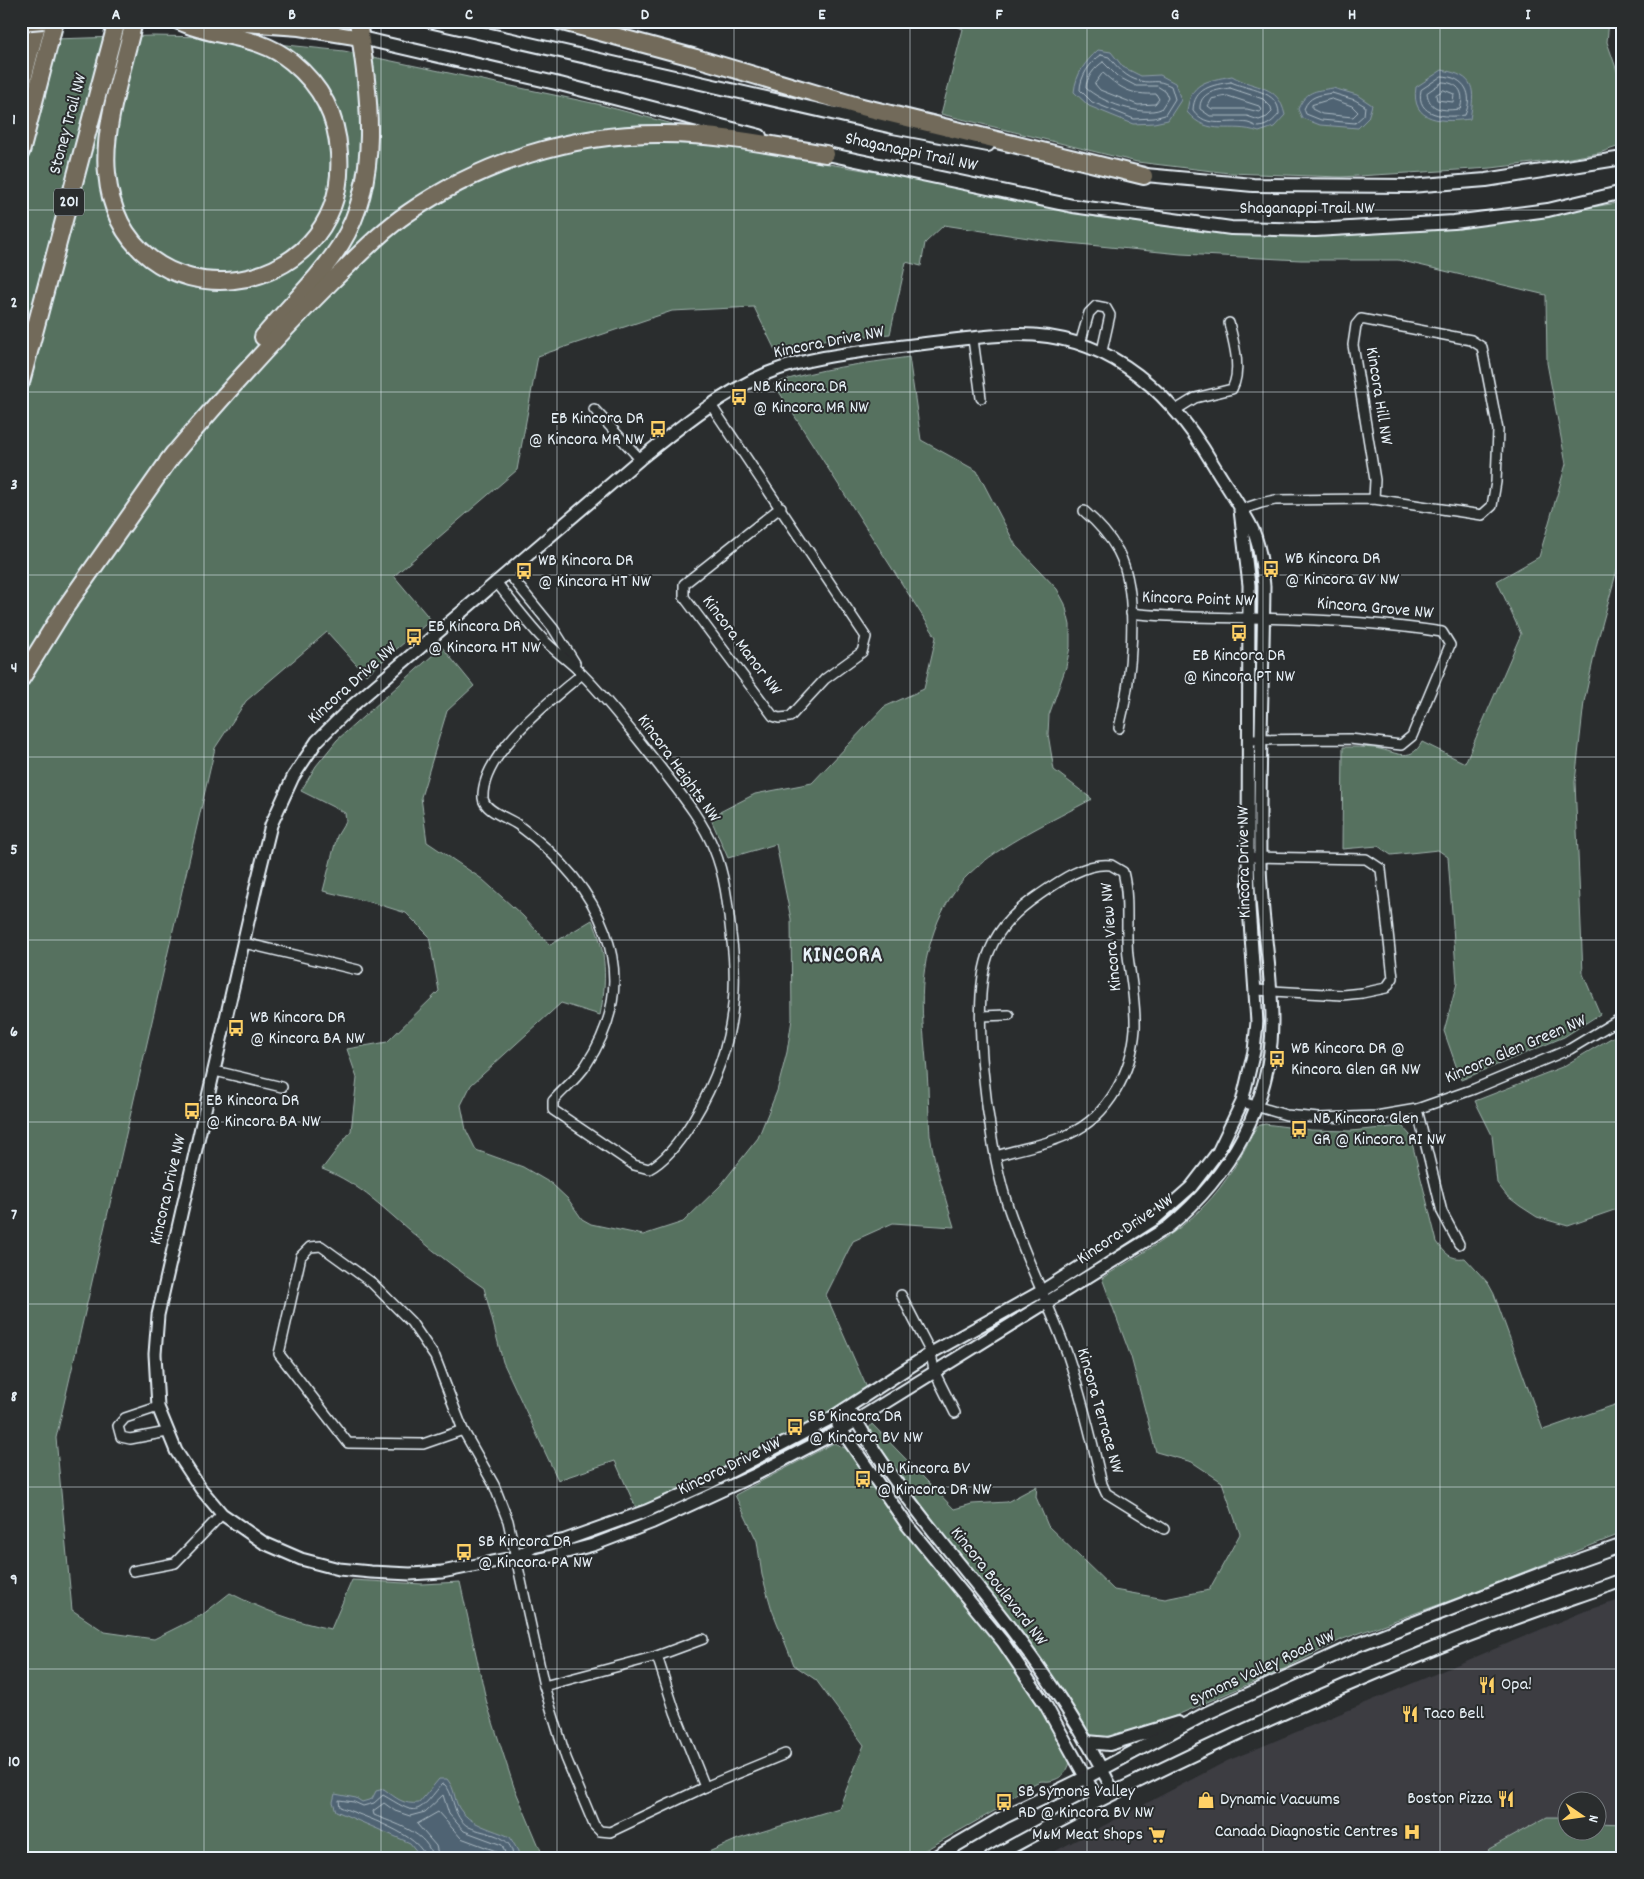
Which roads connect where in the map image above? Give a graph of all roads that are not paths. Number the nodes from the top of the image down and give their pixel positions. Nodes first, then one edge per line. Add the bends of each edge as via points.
1 (38, 21) edge
2 (43, 21) edge
3 (55, 21) edge
4 (116, 21) edge
5 (134, 21) edge
6 (179, 21) edge
7 (201, 21) edge
8 (358, 21) edge
9 (429, 21) edge
10 (559, 21) edge
11 (21, 23) edge
12 (361, 38) junction
13 (21, 87) edge
14 (21, 152) edge
15 (826, 154) junction
16 (1623, 158) edge
17 (1144, 176) junction
18 (1622, 192) edge
19 (1229, 323) dead end
20 (973, 339) junction
21 (1080, 344) junction
22 (1102, 351) junction
23 (21, 382) edge
24 (982, 398) dead end
25 (711, 405) junction
26 (594, 409) dead end
27 (1174, 411) junction
28 (640, 458) junction
29 (168, 461) junction
30 (1374, 500) junction
31 (781, 507) junction
32 (1240, 510) junction
33 (1084, 511) dead end
34 (508, 573) junction
35 (497, 583) junction
36 (1131, 613) junction
37 (1250, 618) junction
38 (1264, 618) junction
39 (582, 674) junction
40 (21, 679) edge
41 (1119, 728) dead end
42 (1248, 740) junction
43 (1262, 740) junction
44 (1248, 857) junction
45 (1260, 857) junction
46 (244, 943) junction
47 (358, 970) dead end
48 (1270, 989) junction
49 (1256, 990) junction
50 (1009, 1015) dead end
51 (981, 1016) junction
52 (1623, 1017) edge
53 (215, 1071) junction
54 (282, 1087) dead end
55 (1242, 1102) junction
56 (1256, 1107) junction
57 (1417, 1109) junction
58 (996, 1156) junction
59 (1459, 1244) dead end
60 (1042, 1290) junction
61 (901, 1295) dead end
62 (1047, 1303) junction
63 (931, 1353) junction
64 (934, 1371) junction
65 (158, 1407) junction
66 (848, 1407) junction
67 (955, 1413) dead end
68 (834, 1416) junction
69 (856, 1421) junction
70 (463, 1430) junction
71 (841, 1430) junction
72 (167, 1432) junction
73 (222, 1514) junction
74 (1164, 1528) dead end
75 (1623, 1546) edge
76 (517, 1557) junction
77 (133, 1571) dead end
78 (1623, 1580) edge
79 (703, 1639) dead end
80 (657, 1656) junction
81 (544, 1686) junction
82 (1207, 1713) junction
83 (1087, 1742) junction
84 (785, 1754) dead end
85 (1102, 1769) junction
86 (1087, 1777) junction
87 (705, 1786) junction
88 (1114, 1793) junction
89 (1098, 1800) junction
90 (934, 1858) edge
91 (991, 1858) edge

1 - 13 highway
2 - 11 main road, bridge
3 - 14 highway
4 - 23 highway, Stoney Trail NW / 201
5 - 6 highway via 107,152 106,172 115,212 141,251 173,272 188,278 217,282 258,276 275,270 306,247 328,214 340,176 334,121 312,82 279,53 246,38 190,27
7 - 12 main road, Shaganappi Trail NW via 299,28
8 - 12 highway
9 - 17 main road, Shaganappi Trail NW via 893,127
10 - 17 highway via 858,106
12 - 15 main road, Shaganappi Trail NW via 560,84
12 - 29 highway via 369,150 365,188 355,219 327,263 230,375
15 - 18 main road, Shaganappi Trail NW via 1072,206 1231,228 1315,230 1454,222 1548,210
15 - 29 highway via 700,135 618,136 544,150 464,180 406,214 381,234 271,342
16 - 17 main road, Shaganappi Trail NW via 1486,180 1410,186 1253,185
19 - 27 street via 1237,380 1232,389 1195,398
20 - 21 street, Kincora Drive NW via 1007,334
20 - 24 street
20 - 25 street, Kincora Drive NW via 811,360 769,372
21 - 22 street, Kincora Drive NW
21 - 22 street via 1089,313 1096,306 1106,308 1110,315
22 - 27 street, Kincora Drive NW via 1144,379
25 - 28 street, Kincora Drive NW
25 - 31 street, Kincora Manor NW
26 - 28 street
27 - 32 street, Kincora Drive NW via 1205,451
28 - 34 street, Kincora Drive NW
29 - 40 highway via 64,608
30 - 30 street, Kincora Hill NW via 1482,516 1492,506 1498,430 1482,347 1471,340 1361,319 1356,325 1353,345 1375,480
30 - 32 street, Kincora Hill NW via 1275,500
31 - 31 street, Kincora Manor NW via 684,584 684,597 774,716 779,718 790,717 825,679 862,652 866,637
32 - 37 street, Kincora Drive NW
32 - 38 street, Kincora Drive NW via 1250,524 1261,561
33 - 36 street, Kincora Point NW via 1102,527 1119,553 1129,587
34 - 35 street, Kincora Drive NW
34 - 39 street, Kincora Heights NW via 553,628
35 - 39 street, Kincora Heights NW via 543,639
35 - 46 street, Kincora Drive NW via 352,706 316,741 271,825
36 - 37 street, Kincora Point NW via 1164,617
36 - 41 street, Kincora Point NW via 1128,684
37 - 38 street, Kincora Point NW
37 - 42 street, Kincora Drive NW
38 - 43 street, Kincora Drive NW
38 - 43 street, Kincora Grove NW via 1394,624 1442,632 1450,645 1412,736 1401,745 1350,740
39 - 39 street, Kincora Heights NW via 673,783 704,830 720,865 730,919 734,981 731,1019 723,1054 696,1115 666,1154 649,1170 634,1165 554,1110 553,1101 586,1066 604,1032 611,1010 615,976 610,945 599,915 569,872 547,849 517,824 487,806 483,799 489,773 511,739 530,717
42 - 43 street, Kincora Grove NW
42 - 44 street, Kincora Drive NW
43 - 45 street, Kincora Drive NW
44 - 45 street
44 - 49 street, Kincora Drive NW
45 - 48 street, Kincora Drive NW
45 - 48 street via 1366,859 1381,869 1393,978 1386,988 1342,995
46 - 47 street
46 - 53 street, Kincora Drive NW
48 - 49 street
48 - 56 street, Kincora Drive NW via 1271,1048
49 - 55 street, Kincora Drive NW via 1254,1051
50 - 51 street
51 - 58 street, Kincora View NW via 990,1126
51 - 58 street, Kincora View NW via 981,986 986,961 1011,916 1063,880 1087,869 1111,865 1123,872 1135,1028 1124,1074 1103,1110 1070,1134
52 - 57 street, Kincora Glen Green NW via 1570,1049
53 - 54 street
53 - 65 street, Kincora Drive NW via 158,1315 155,1354
55 - 56 street, Kincora Glen Green NW
55 - 60 street, Kincora Drive NW via 1206,1170 1174,1203 1156,1218
56 - 57 street, Kincora Glen Green NW via 1286,1115 1319,1118 1376,1116
56 - 62 street, Kincora Drive NW via 1232,1157 1185,1213 1162,1231
57 - 59 street via 1442,1212
58 - 60 street, Kincora View NW via 1005,1197
60 - 62 street, Kincora View NW
60 - 63 street, Kincora Drive NW
61 - 63 street
62 - 64 street, Kincora Drive NW
62 - 74 street, Kincora Terrace NW via 1087,1415 1106,1493
63 - 64 street
63 - 66 street, Kincora Drive NW
64 - 67 street
64 - 69 street, Kincora Drive NW
65 - 72 street, Kincora Drive NW
65 - 72 street via 125,1418 118,1426 121,1437 130,1439
66 - 68 street, Kincora Drive NW
66 - 69 street, Kincora Boulevard NW
68 - 71 street, Kincora Boulevard NW
68 - 76 street, Kincora Drive NW via 770,1452 646,1511 565,1540 533,1547
69 - 71 street, Kincora Drive NW
69 - 83 street, Kincora Boulevard NW via 885,1470 1033,1658
70 - 70 street via 435,1357 411,1322 372,1283 321,1246 310,1247 301,1256 280,1354 348,1443 423,1444
70 - 76 street via 494,1485
71 - 76 street, Kincora Drive NW via 755,1475 623,1534 537,1560
71 - 86 street, Kincora Boulevard NW via 907,1525 1003,1642 1045,1704
72 - 73 street, Kincora Drive NW via 201,1489
73 - 76 street, Kincora Drive NW via 264,1543 301,1559 339,1569 426,1573 464,1569
73 - 77 street via 175,1563
75 - 82 main road, Symons Valley Road NW via 1357,1644
76 - 81 street
78 - 88 main road via 1428,1651
79 - 80 street
80 - 81 street
80 - 87 street via 675,1712
81 - 87 street via 566,1758 594,1825 600,1831 610,1832
82 - 83 main road via 1109,1744
82 - 85 main road, Symons Valley Road NW
83 - 85 street, Kincora Boulevard NW
84 - 87 street
85 - 86 main road, Symons Valley Road NW
85 - 88 street, Kincora Boulevard NW
86 - 89 street, Kincora Boulevard NW
86 - 90 main road, Symons Valley Road NW via 1004,1817
88 - 89 main road
89 - 91 main road

